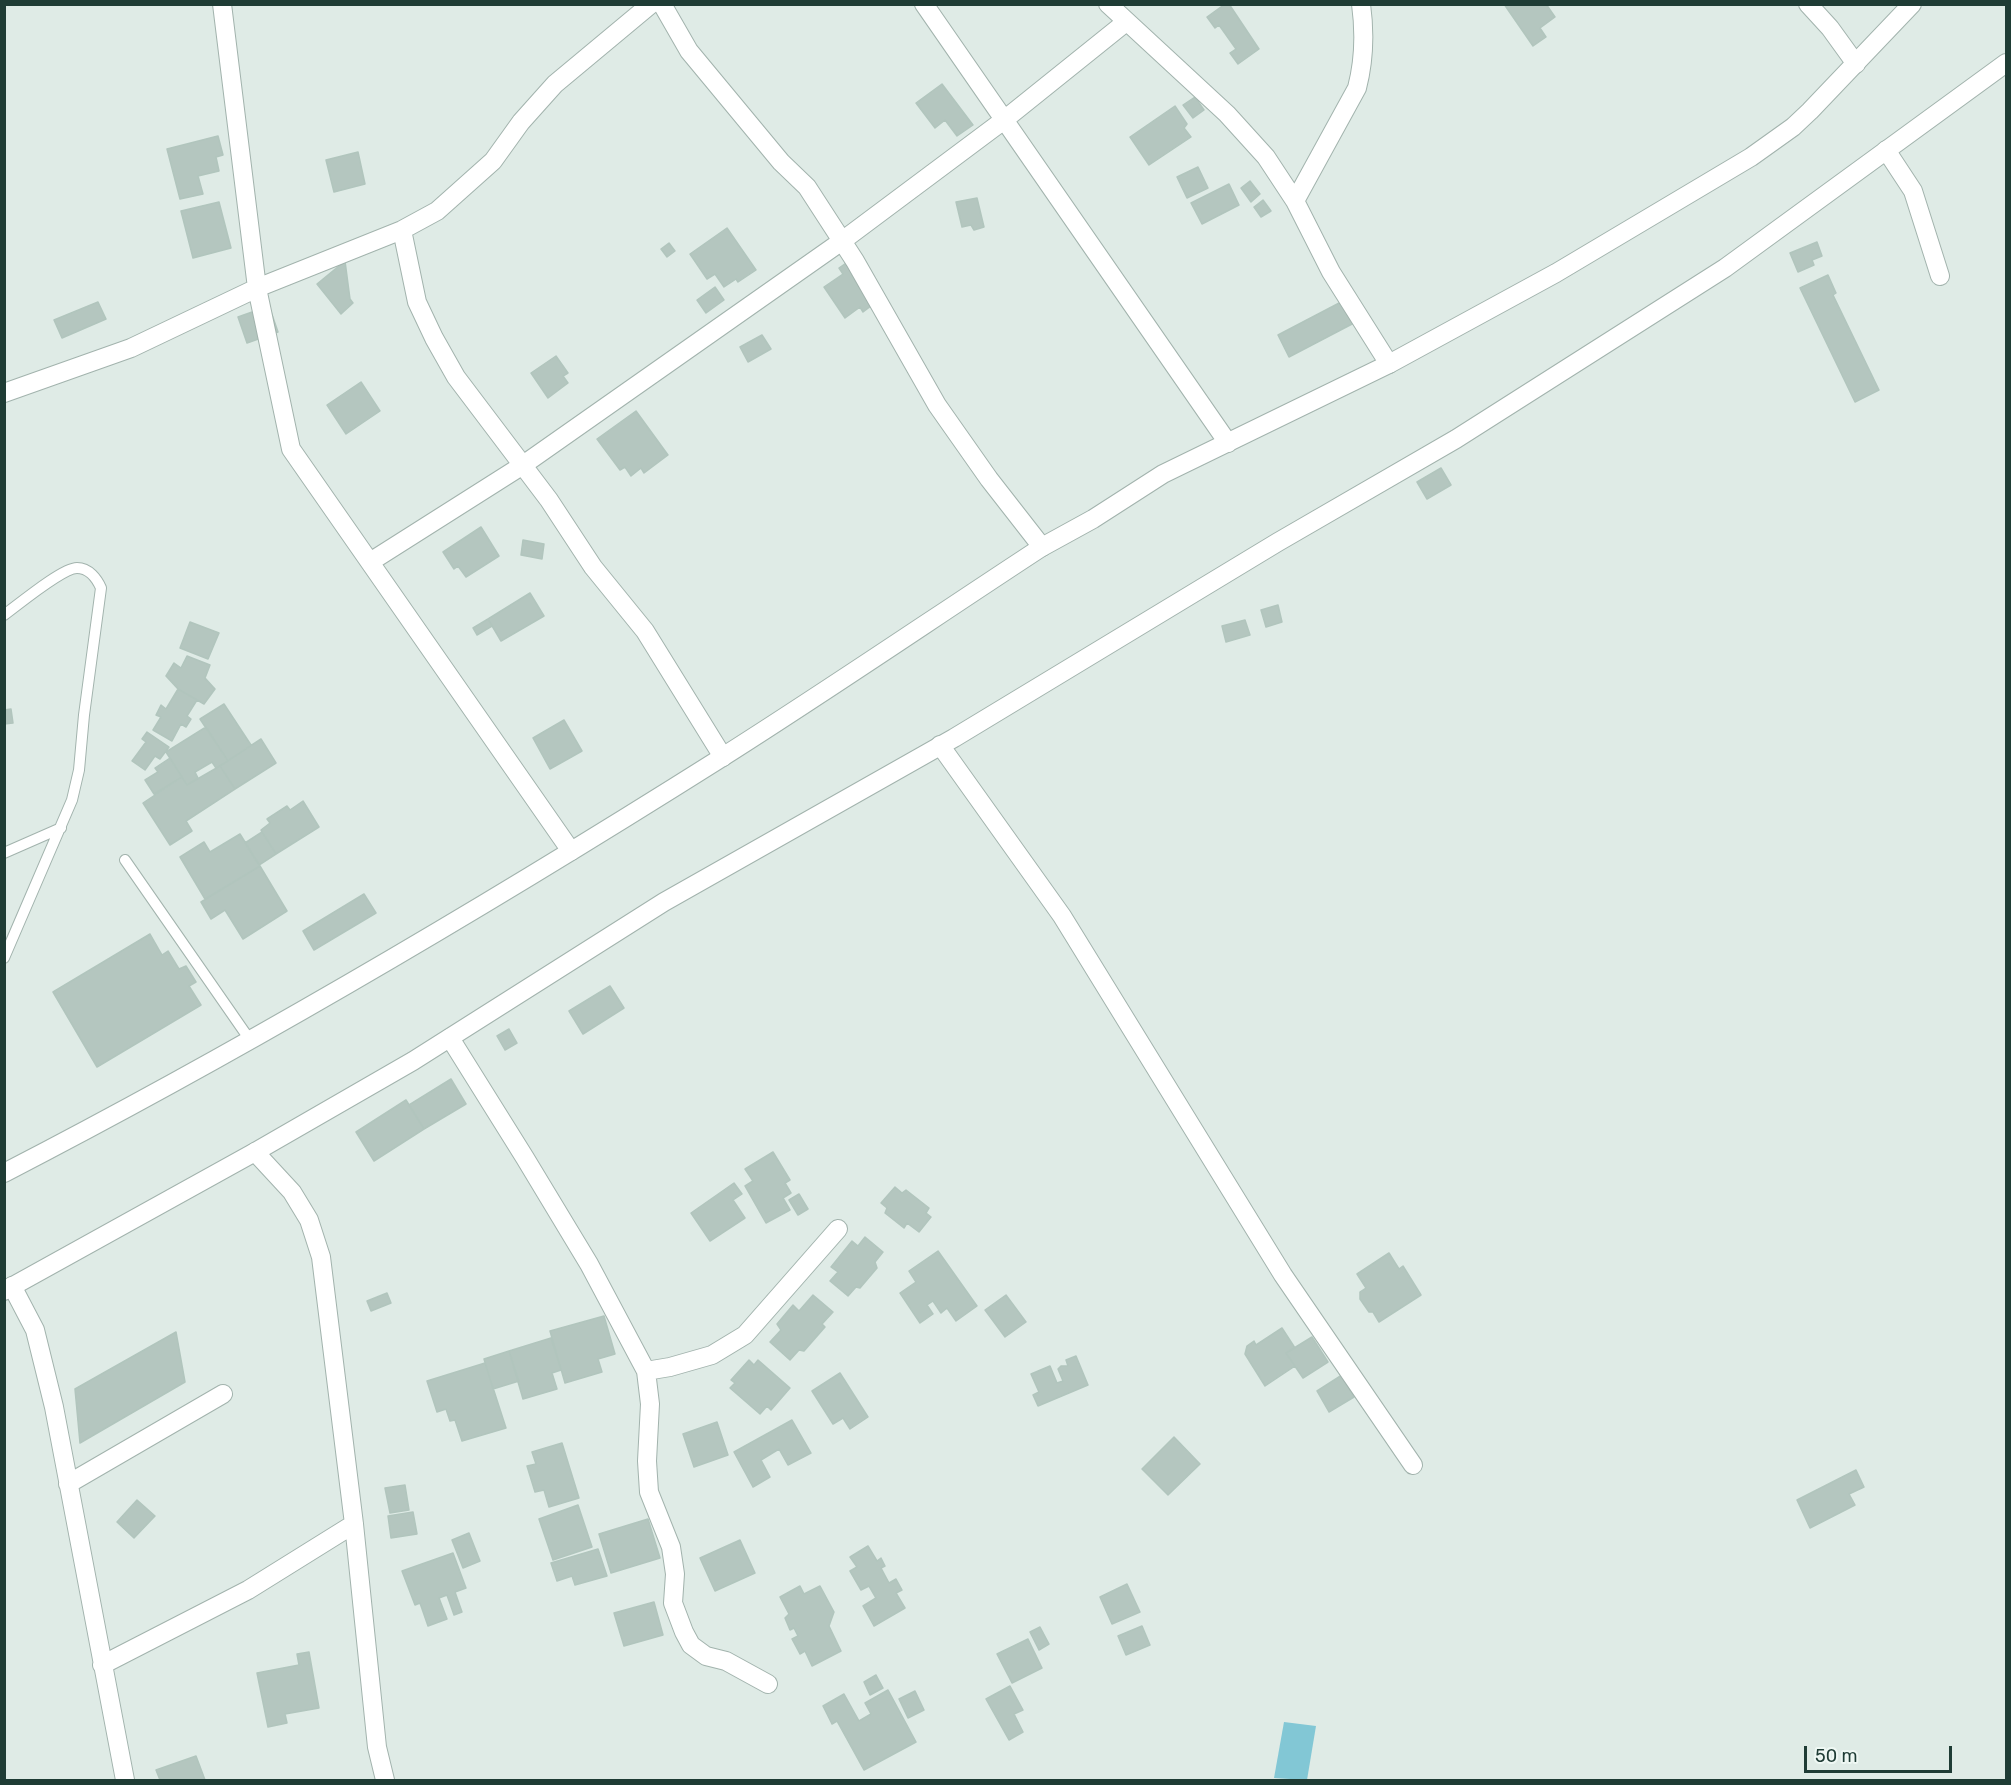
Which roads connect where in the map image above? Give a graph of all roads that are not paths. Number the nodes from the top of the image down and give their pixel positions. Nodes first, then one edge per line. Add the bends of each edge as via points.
1 (222, 4) edge
2 (651, 4) edge
3 (662, 4) edge
4 (924, 4) edge
5 (1108, 4) edge
6 (1360, 4) edge
7 (1808, 4) edge
8 (1912, 4) edge
9 (1126, 22) junction
10 (2007, 63) edge
11 (1856, 64) junction
12 (1005, 120) junction
13 (1886, 150) junction
14 (1295, 201) junction
15 (402, 230) junction
16 (842, 241) junction
17 (1940, 276) dead end
18 (258, 288) junction
19 (1389, 364) junction
20 (4, 393) edge
21 (1228, 443) junction
22 (523, 465) junction
23 (1042, 547) junction
24 (370, 562) junction
25 (4, 615) edge
26 (940, 745) junction
27 (723, 757) junction
28 (61, 828) junction
29 (571, 851) junction
30 (4, 854) edge
31 (125, 860) dead end
32 (4, 958) edge
33 (450, 1038) junction
34 (250, 1040) junction
35 (255, 1152) junction
36 (4, 1173) edge
37 (838, 1229) dead end
38 (8, 1288) edge
39 (646, 1371) junction
40 (223, 1394) dead end
41 (1413, 1465) dead end
42 (68, 1484) junction
43 (354, 1524) junction
44 (102, 1665) junction
45 (768, 1684) dead end
46 (125, 1780) edge
47 (385, 1780) edge

1 - 18 street
2 - 15 street via 555,84 493,161 437,211
3 - 16 street via 689,51 781,162 807,187
4 - 12 street
5 - 9 street
6 - 14 street via 1364,25 1357,88
7 - 11 street
8 - 11 street
9 - 12 street
9 - 14 street via 1227,114 1266,157
10 - 13 street
11 - 19 street via 1792,127 1751,157 1556,273
12 - 16 street
12 - 21 street
13 - 17 street via 1913,191
13 - 26 street via 1725,268 1466,433
14 - 19 street via 1331,272
15 - 18 street
15 - 22 street via 417,302 434,338 456,377
16 - 22 street
16 - 23 street via 937,405
18 - 20 street via 131,348
18 - 24 street via 291,449
19 - 21 street
21 - 23 street via 1163,474
22 - 24 street
22 - 27 street via 592,567 645,631
23 - 27 street
24 - 29 street
25 - 28 lane via 63,572 77,568 96,578 101,588 80,770
26 - 33 street via 664,902
26 - 41 street via 1062,916 1283,1275
27 - 29 street
28 - 30 lane
28 - 32 lane
29 - 34 street
31 - 34 lane
33 - 35 street
33 - 39 street via 583,1254
34 - 36 street
35 - 38 street
35 - 43 street via 292,1192 309,1220 321,1257
37 - 39 street via 745,1335 712,1355
38 - 42 street via 35,1330
39 - 45 street via 650,1404 649,1492 671,1547 675,1574 673,1604 691,1645 706,1656 726,1660
40 - 42 street
42 - 44 street
43 - 44 street via 248,1590
43 - 47 street via 377,1747
44 - 46 street

